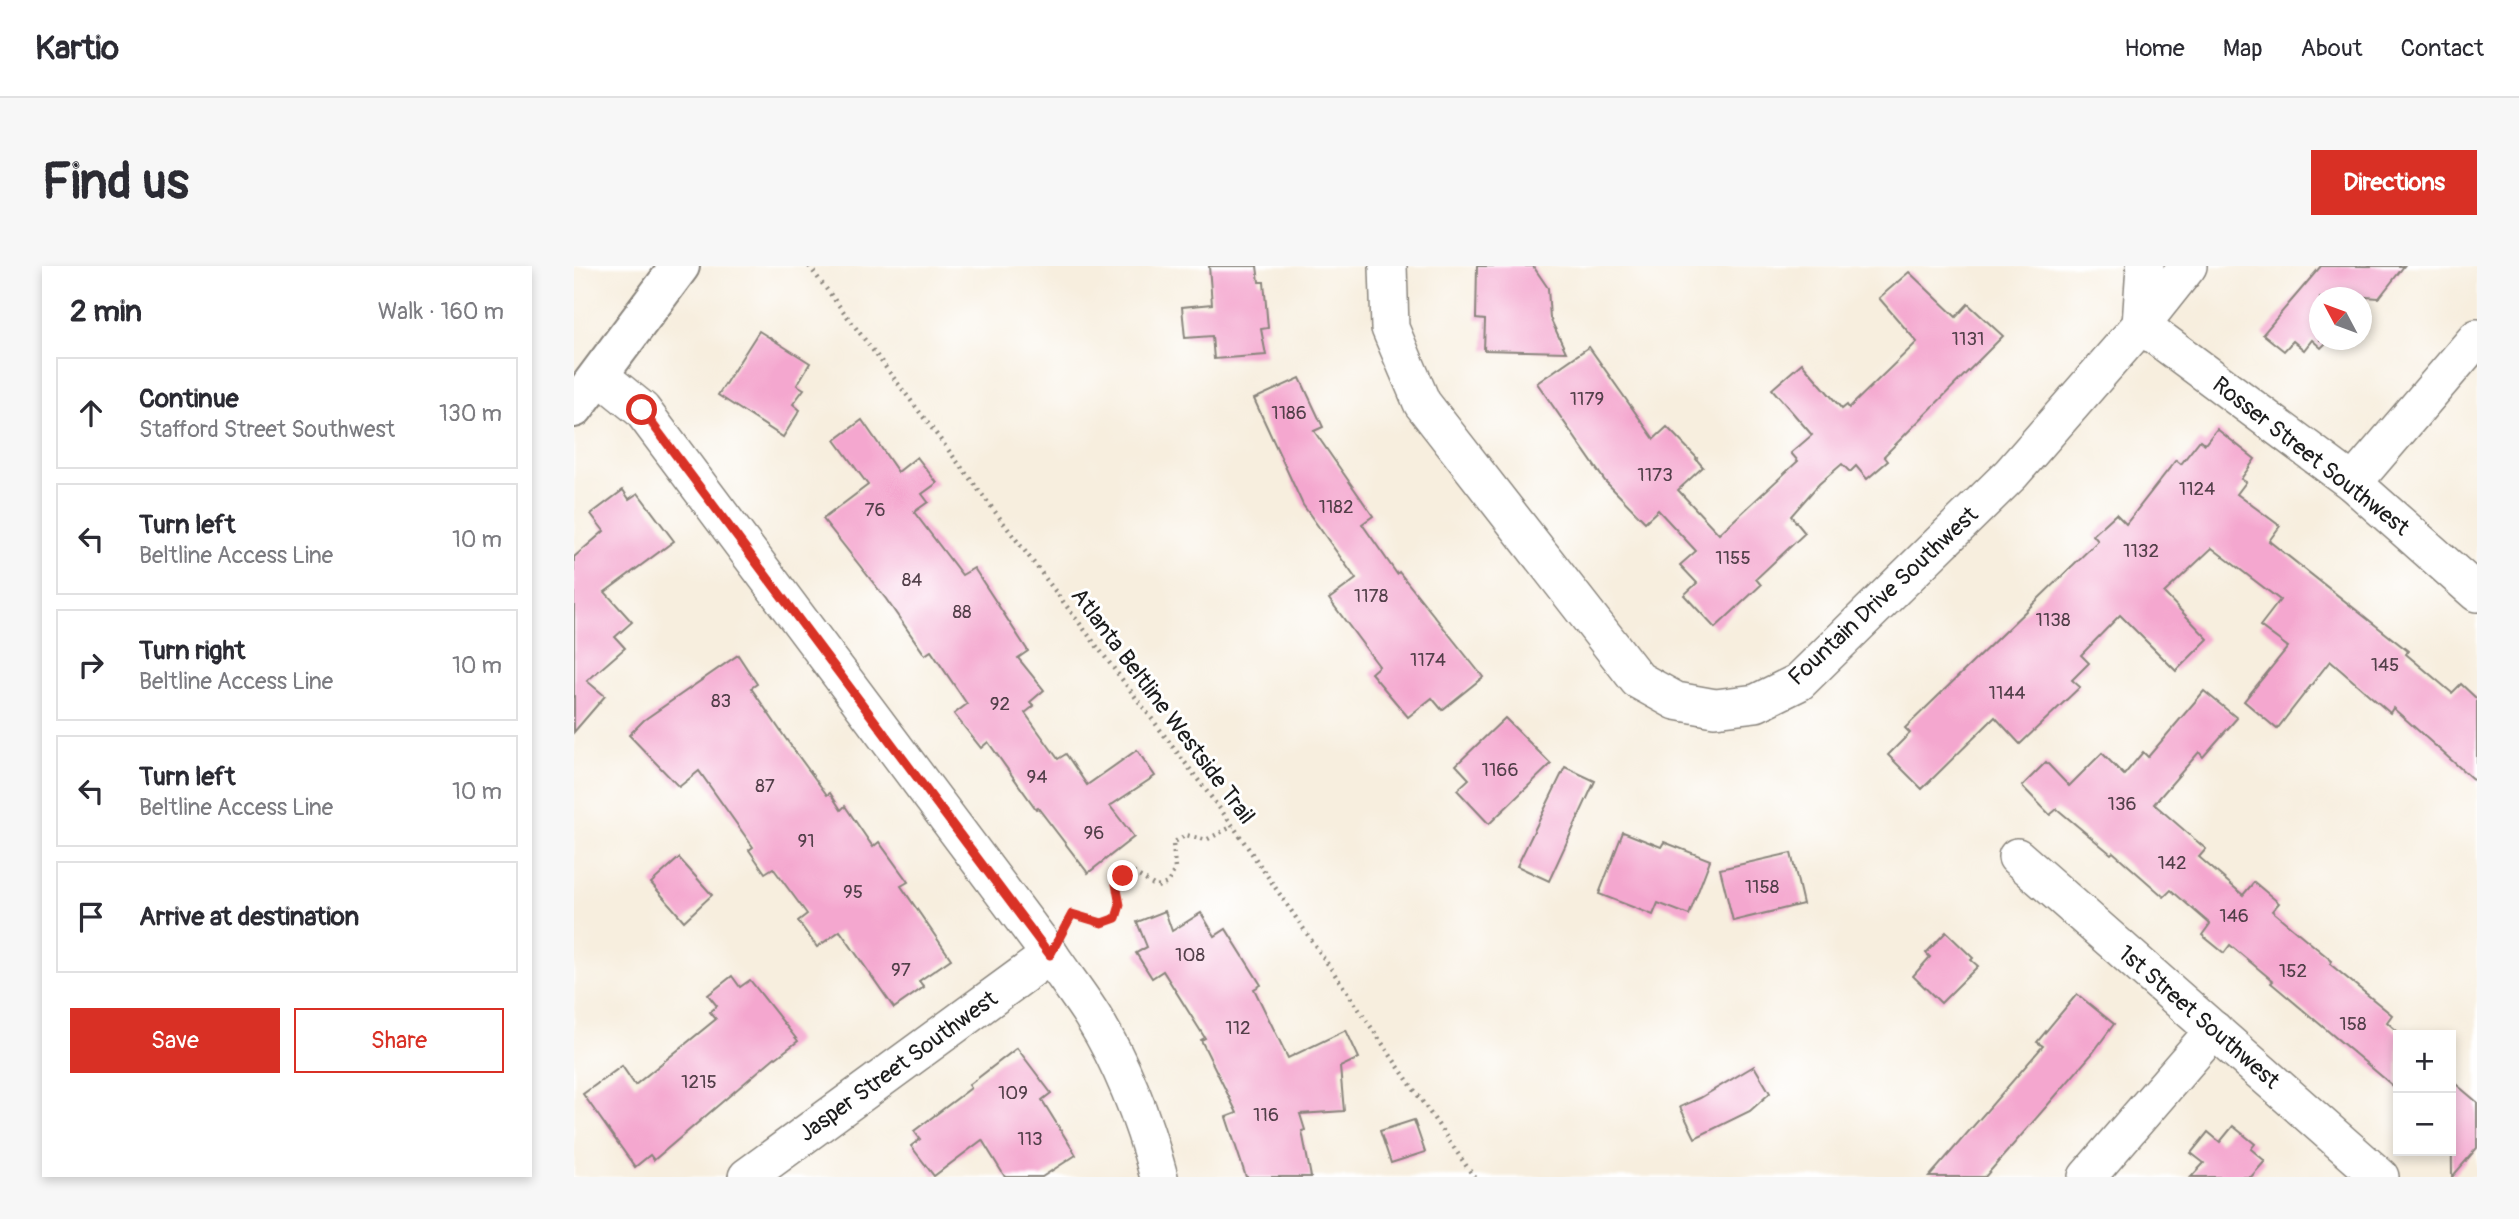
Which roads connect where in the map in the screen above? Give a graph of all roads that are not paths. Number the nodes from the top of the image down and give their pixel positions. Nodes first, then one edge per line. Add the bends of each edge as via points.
1 (680, 266) edge
2 (1388, 266) edge
3 (2144, 266) edge
4 (2188, 266) edge
5 (2141, 325) junction
6 (2477, 338) edge
7 (600, 376) junction
8 (574, 408) edge
9 (2353, 483) junction
10 (2477, 593) edge
11 (2017, 857) dead end
12 (1050, 955) junction
13 (2214, 1030) junction
14 (747, 1177) edge
15 (1159, 1177) edge
16 (2087, 1177) edge
17 (2380, 1177) edge

1 - 7 main road
2 - 5 street, Fountain Drive Southwest via 1390,328 1422,402 1638,680 1676,701 1715,708 1756,703 1799,682 2011,474
3 - 5 street
4 - 5 street, Fountain Drive Southwest
5 - 9 street, Rosser Street Southwest
6 - 9 street
7 - 8 main road
7 - 12 street via 642,410
9 - 10 street, Rosser Street Southwest
11 - 13 street, 1st Street Southwest
12 - 14 street, Jasper Street Southwest
12 - 15 street via 1093,1017 1124,1074
13 - 16 street
13 - 17 street, 1st Street Southwest

